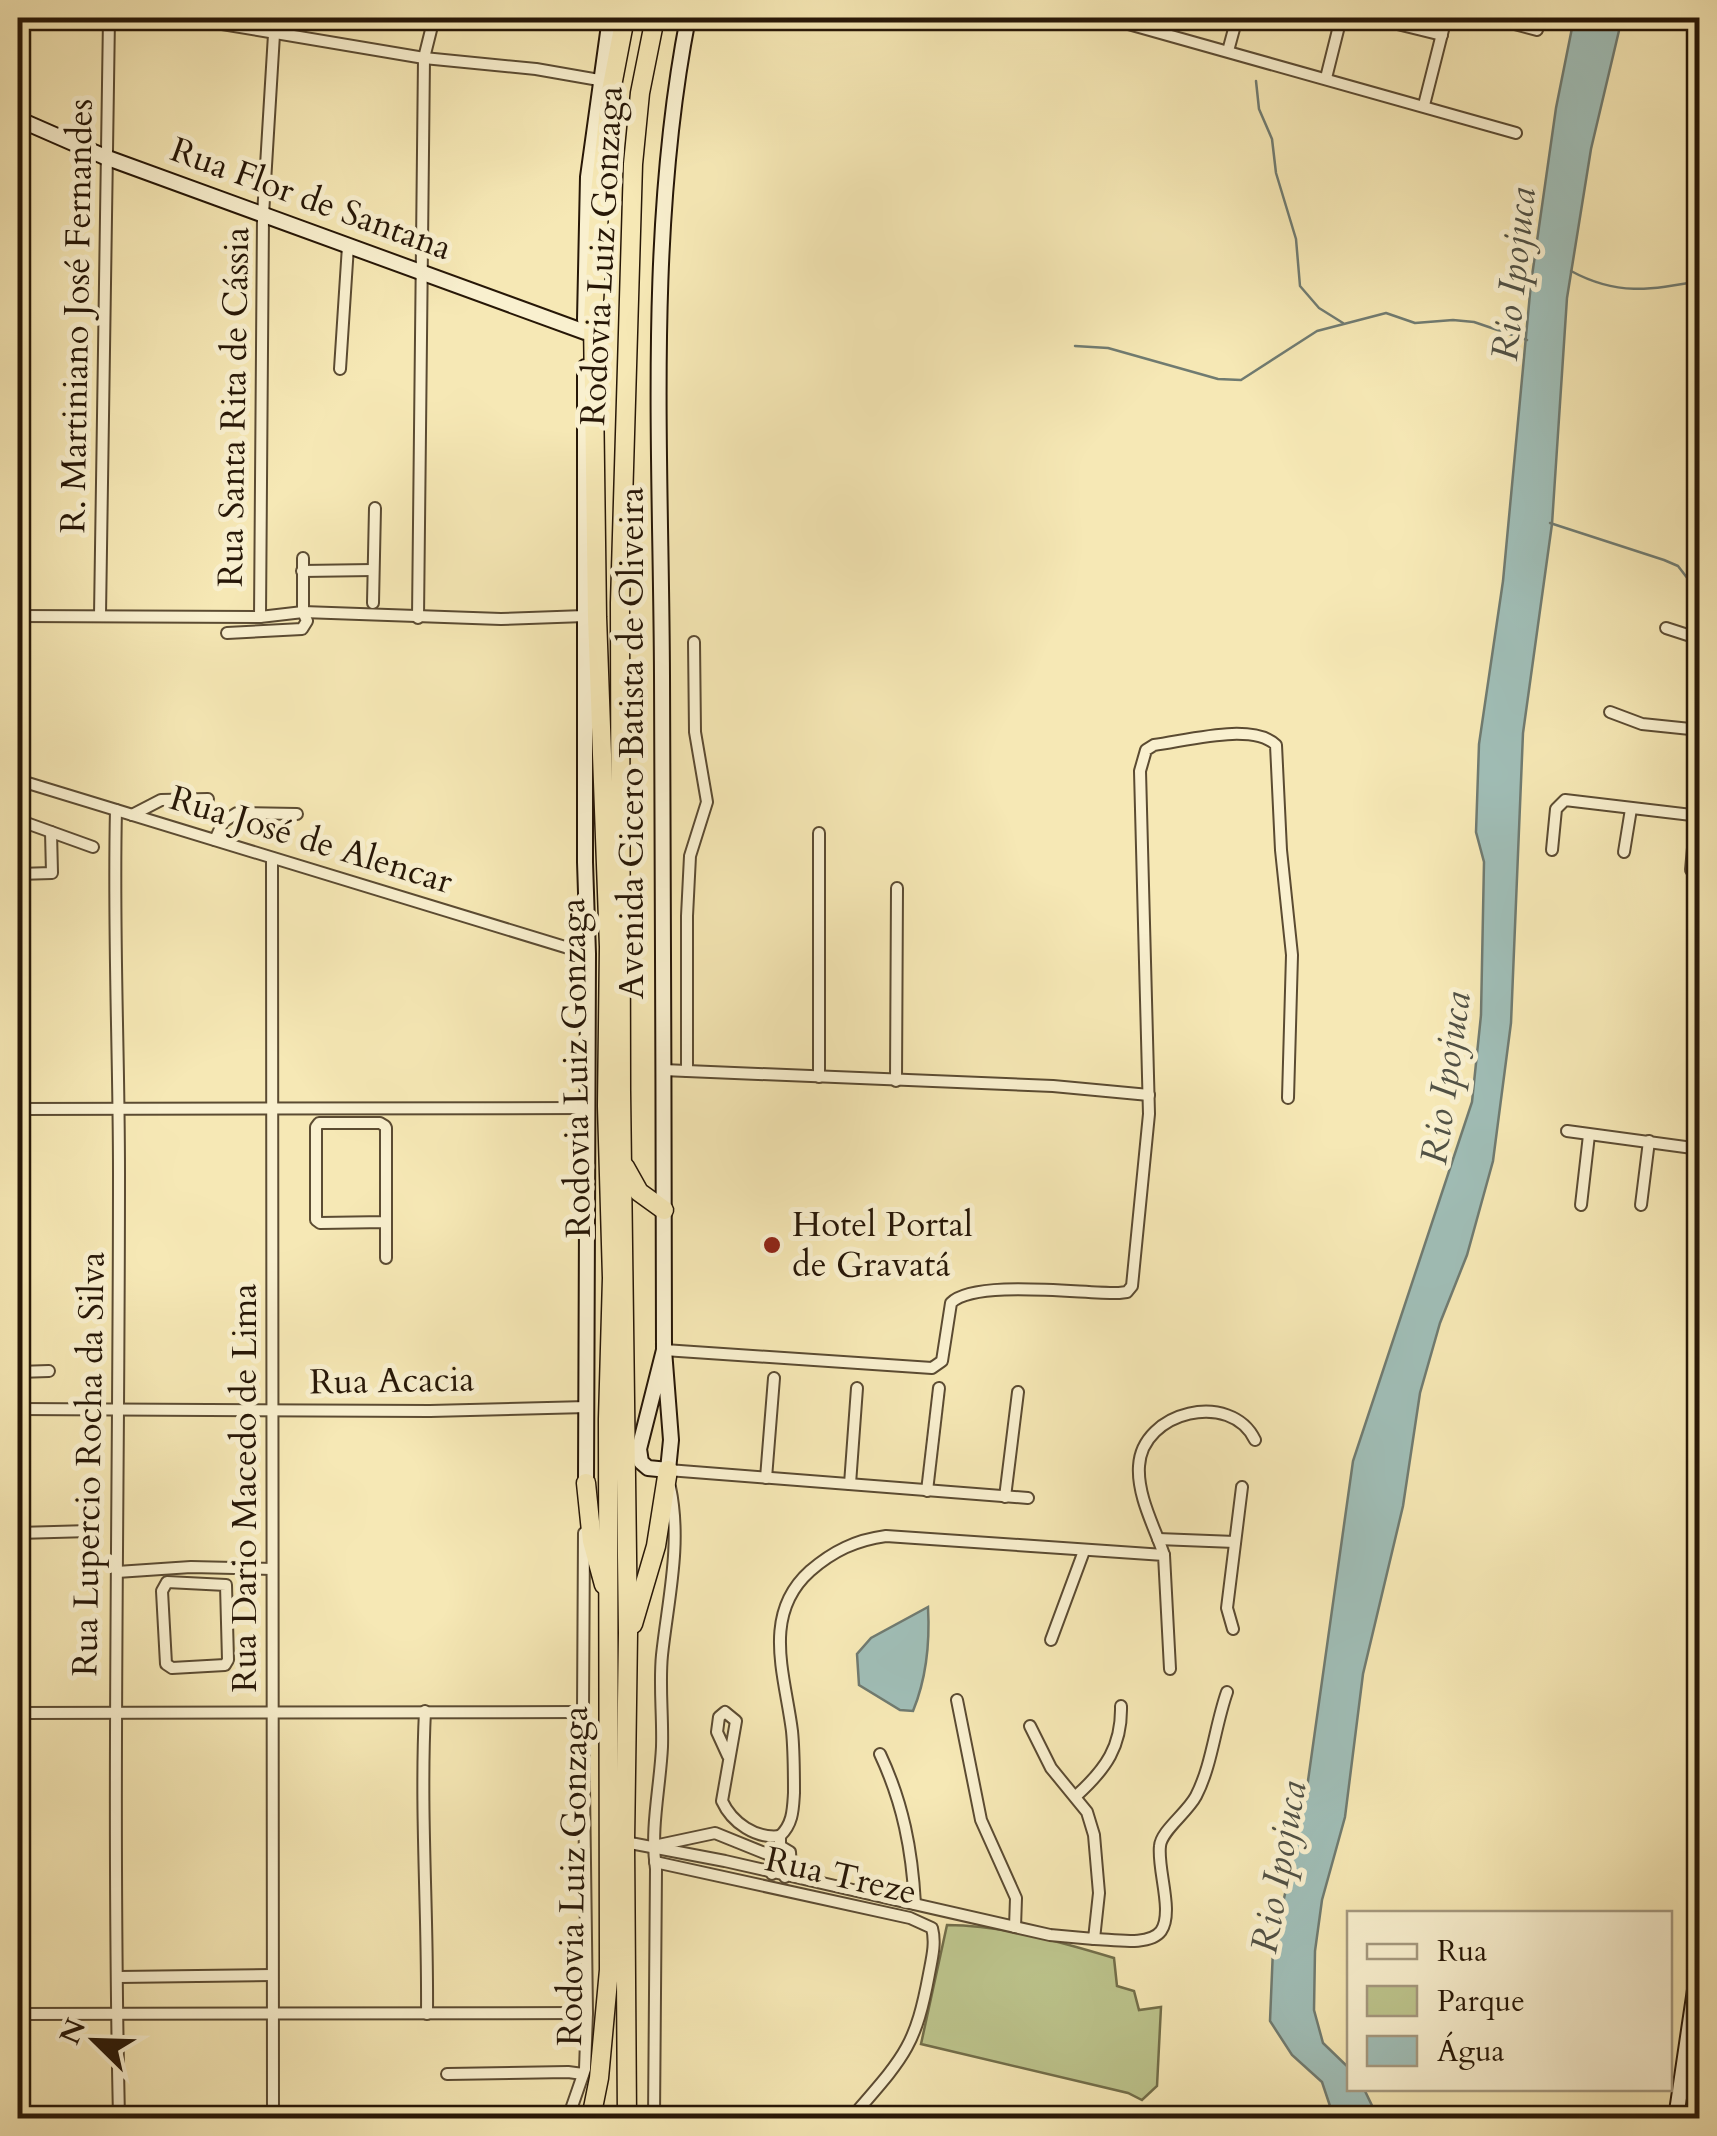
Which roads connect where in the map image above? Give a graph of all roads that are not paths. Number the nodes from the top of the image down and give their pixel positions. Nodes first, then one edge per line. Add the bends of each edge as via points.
1 (108, 18) edge
2 (186, 18) edge
3 (275, 18) edge
4 (434, 18) edge
5 (610, 18) edge
6 (625, 18) edge
7 (656, 18) edge
8 (688, 18) edge
9 (1108, 18) edge
10 (1237, 18) edge
11 (1342, 18) edge
12 (1373, 18) edge
13 (1446, 18) edge
14 (1492, 18) edge
15 (1133, 21) edge
16 (1537, 30) dead end
17 (272, 33) junction
18 (1442, 35) junction
19 (1228, 51) junction
20 (424, 58) junction
21 (1326, 78) junction
22 (599, 80) junction
23 (1424, 105) junction
24 (18, 120) edge
25 (1516, 133) dead end
26 (105, 157) junction
27 (263, 215) junction
28 (348, 246) junction
29 (423, 272) junction
30 (585, 332) junction
31 (340, 369) dead end
32 (374, 508) dead end
33 (373, 570) junction
34 (373, 603) dead end
35 (302, 612) junction
36 (100, 615) junction
37 (18, 616) edge
38 (585, 616) junction
39 (260, 617) junction
40 (418, 618) junction
41 (1666, 628) dead end
42 (226, 632) dead end
43 (1700, 639) edge
44 (694, 642) dead end
45 (1610, 712) dead end
46 (1700, 730) edge
47 (18, 780) edge
48 (208, 800) dead end
49 (1631, 809) junction
50 (116, 810) junction
51 (298, 814) dead end
52 (132, 815) junction
53 (1698, 816) edge
54 (18, 820) edge
55 (51, 832) junction
56 (819, 833) dead end
57 (215, 840) junction
58 (93, 846) dead end
59 (1552, 850) dead end
60 (1624, 852) dead end
61 (272, 858) junction
62 (1691, 870) dead end
63 (18, 874) edge
64 (896, 888) dead end
65 (588, 954) junction
66 (663, 1070) junction
67 (686, 1071) junction
68 (819, 1077) junction
69 (896, 1081) junction
70 (1149, 1094) junction
71 (1288, 1098) dead end
72 (272, 1108) junction
73 (352, 1108) junction
74 (588, 1108) junction
75 (18, 1109) edge
76 (118, 1111) junction
77 (352, 1123) junction
78 (1567, 1130) dead end
79 (1589, 1134) junction
80 (1649, 1142) junction
81 (1700, 1149) edge
82 (622, 1160) junction
83 (1641, 1204) dead end
84 (1580, 1205) dead end
85 (664, 1210) junction
86 (386, 1222) junction
87 (386, 1258) dead end
88 (664, 1350) junction
89 (48, 1371) dead end
90 (18, 1372) edge
91 (774, 1378) dead end
92 (857, 1388) dead end
93 (939, 1388) dead end
94 (1018, 1392) dead end
95 (587, 1407) junction
96 (18, 1409) edge
97 (117, 1409) junction
98 (272, 1409) junction
99 (1255, 1440) dead end
100 (667, 1474) junction
101 (766, 1478) junction
102 (586, 1482) junction
103 (850, 1484) junction
104 (1242, 1487) dead end
105 (928, 1490) junction
106 (1006, 1496) junction
107 (1028, 1498) dead end
108 (90, 1531) dead end
109 (18, 1533) edge
110 (1158, 1539) junction
111 (1236, 1542) junction
112 (1084, 1551) junction
113 (1164, 1556) junction
114 (191, 1567) junction
115 (272, 1569) junction
116 (117, 1572) junction
117 (194, 1582) junction
118 (610, 1602) junction
119 (1233, 1630) dead end
120 (628, 1633) junction
121 (1052, 1640) dead end
122 (1170, 1669) dead end
123 (583, 1684) junction
124 (610, 1685) junction
125 (1227, 1692) dead end
126 (957, 1700) dead end
127 (1121, 1706) dead end
128 (425, 1711) junction
129 (114, 1712) junction
130 (272, 1712) junction
131 (583, 1712) junction
132 (18, 1713) edge
133 (1030, 1726) dead end
134 (880, 1754) dead end
135 (728, 1756) dead end
136 (1076, 1796) junction
137 (586, 1827) junction
138 (610, 1828) junction
139 (697, 1835) junction
140 (728, 1838) junction
141 (625, 1842) junction
142 (652, 1846) junction
143 (778, 1846) junction
144 (696, 1857) junction
145 (724, 1861) junction
146 (655, 1862) junction
147 (772, 1874) junction
148 (785, 1877) junction
149 (915, 1904) junction
150 (1015, 1927) junction
151 (1094, 1939) junction
152 (1700, 1956) edge
153 (272, 1974) junction
154 (119, 1978) junction
155 (117, 2013) junction
156 (587, 2013) junction
157 (18, 2014) edge
158 (427, 2014) junction
159 (274, 2015) junction
160 (446, 2074) dead end
161 (584, 2074) junction
162 (860, 2109) dead end
163 (120, 2118) edge
164 (273, 2118) edge
165 (568, 2118) edge
166 (591, 2118) edge
167 (627, 2118) edge
168 (654, 2118) edge
169 (1676, 2118) edge

1 - 26 street, R. Martiniano José Fernandes
2 - 17 street
3 - 17 street, Rua Santa Rita de Cássia
4 - 20 street
5 - 22 main road, Avenida Cicero Batista de Oliveira
6 - 118 highway, Rodovia Luiz Gonzaga via 611,91 593,319 609,947
7 - 82 highway, Rodovia Luiz Gonzaga via 634,164 620,584
8 - 66 main road, Avenida Cicero Batista de Oliveira via 663,222
9 - 15 street
10 - 19 street
11 - 21 street
12 - 18 street
13 - 18 street
14 - 16 street
15 - 19 street
17 - 20 street
17 - 27 street, Rua Santa Rita de Cássia
18 - 23 street
19 - 21 street
20 - 22 street
20 - 29 street
21 - 23 street
22 - 30 main road, Avenida Cicero Batista de Oliveira via 588,177
23 - 25 street
24 - 26 main road, Rua Flor de Santana
26 - 27 main road, Rua Flor de Santana
26 - 36 street, R. Martiniano José Fernandes
27 - 28 main road, Rua Flor de Santana
27 - 39 street, Rua Santa Rita de Cássia
28 - 29 main road, Rua Flor de Santana
28 - 31 street
29 - 30 main road, Rua Flor de Santana
29 - 40 street
30 - 38 main road, Avenida Cicero Batista de Oliveira
32 - 33 street
33 - 34 street
33 - 35 street via 303,564
35 - 39 street
35 - 40 street
35 - 42 street via 306,620 298,630
36 - 37 street
36 - 39 street
38 - 40 street
38 - 65 main road, Avenida Cicero Batista de Oliveira
41 - 43 street
44 - 67 street via 694,720 707,802 690,856
45 - 46 street via 1642,724
47 - 50 street, Rua José de Alencar
48 - 52 street via 161,800
49 - 53 street
49 - 59 street via 1565,800 1556,809
49 - 60 street
50 - 52 street, Rua José de Alencar
50 - 76 street, Rua Lupercio Rocha da Silva
51 - 57 street via 237,812
52 - 57 street, Rua José de Alencar
53 - 62 street
54 - 55 street
55 - 58 street
55 - 63 street via 52,872
56 - 68 street
57 - 61 street, Rua José de Alencar
61 - 65 street, Rua José de Alencar
61 - 72 street, Rua Dario Macedo de Lima
64 - 69 street
65 - 74 main road, Avenida Cicero Batista de Oliveira
66 - 67 street
66 - 85 main road, Avenida Cicero Batista de Oliveira
67 - 68 street
68 - 69 street
69 - 70 street
70 - 71 street via 1141,760 1154,745 1246,732 1269,738 1279,756 1292,955
70 - 88 street via 1127,1292 962,1295 951,1303 942,1361 932,1368
72 - 73 street
72 - 76 street
72 - 98 street, Rua Dario Macedo de Lima
73 - 74 street
73 - 77 street
74 - 95 main road, Avenida Cicero Batista de Oliveira
75 - 76 street
76 - 97 street, Rua Lupercio Rocha da Silva
77 - 86 street via 385,1126
77 - 86 street via 317,1125 316,1220
78 - 79 street
79 - 80 street
79 - 84 street
80 - 81 street
80 - 83 street
82 - 85 highway via 639,1192
82 - 120 highway, Rodovia Luiz Gonzaga
85 - 88 main road, Avenida Cicero Batista de Oliveira
86 - 87 street
88 - 100 main road, Avenida Cicero Batista de Oliveira
88 - 100 main road via 639,1449 640,1462
89 - 90 street
91 - 101 street
92 - 103 street
93 - 105 street
94 - 106 street
95 - 98 street, Rua Acacia
95 - 102 main road, Avenida Cicero Batista de Oliveira
96 - 97 street, Rua Acacia
97 - 98 street, Rua Acacia
97 - 116 street, Rua Lupercio Rocha da Silva
98 - 115 street, Rua Dario Macedo de Lima
99 - 110 street via 1244,1422 1211,1410 1154,1433 1138,1463
100 - 101 street
100 - 120 highway via 656,1546
100 - 142 street via 673,1587 660,1674 662,1752
101 - 103 street
102 - 118 highway via 592,1541
102 - 123 street, Avenida Cicero Batista de Oliveira
103 - 105 street
104 - 111 street
105 - 106 street
106 - 107 street
108 - 109 street
110 - 111 street
110 - 113 street
111 - 119 street via 1227,1608
112 - 113 street
112 - 121 street
112 - 143 street via 886,1536 840,1549 801,1579 786,1601 779,1630 794,1780 793,1811
113 - 122 street
114 - 115 street
114 - 116 street
114 - 117 street
115 - 130 street, Rua Dario Macedo de Lima
116 - 129 street, Rua Lupercio Rocha da Silva
117 - 117 street via 228,1589 228,1660 172,1668 164,1660 163,1587
118 - 124 highway, Rodovia Luiz Gonzaga
120 - 141 highway, Rodovia Luiz Gonzaga
123 - 124 street
123 - 131 street, Avenida Cicero Batista de Oliveira
124 - 138 highway, Rodovia Luiz Gonzaga
125 - 151 street via 1202,1783 1160,1845 1166,1920 1160,1932 1141,1940
126 - 150 street via 981,1820 1016,1898
127 - 136 street via 1112,1755
128 - 130 street
128 - 131 street
128 - 158 street
129 - 130 street
129 - 132 street
129 - 154 street, Rua Lupercio Rocha da Silva
130 - 153 street, Rua Dario Macedo de Lima
131 - 137 street, Avenida Cicero Batista de Oliveira
133 - 136 street via 1051,1768
134 - 149 street via 910,1840
135 - 143 street via 722,1789 727,1813
136 - 151 street via 1087,1812 1099,1864
137 - 138 street
137 - 156 street, Avenida Cicero Batista de Oliveira
138 - 166 highway, Rodovia Luiz Gonzaga via 609,1970
139 - 140 street
139 - 142 street
139 - 144 street
140 - 143 street
140 - 145 street
141 - 142 street
141 - 167 highway, Rodovia Luiz Gonzaga
142 - 144 street
142 - 146 street
143 - 147 street
143 - 148 street via 792,1860
144 - 145 street
145 - 147 street
146 - 162 street, Rua Treze via 932,1928 913,2040
146 - 168 street
147 - 148 street
148 - 149 street
149 - 150 street
150 - 151 street
152 - 169 main road
153 - 154 street
153 - 159 street, Rua Dario Macedo de Lima
154 - 155 street, Rua Lupercio Rocha da Silva
155 - 157 street
155 - 159 street
155 - 163 street, Rua Lupercio Rocha da Silva
156 - 158 street
156 - 161 street, Avenida Cicero Batista de Oliveira
158 - 159 street
159 - 164 street, Rua Dario Macedo de Lima
160 - 161 street
161 - 165 street, Avenida Cicero Batista de Oliveira

